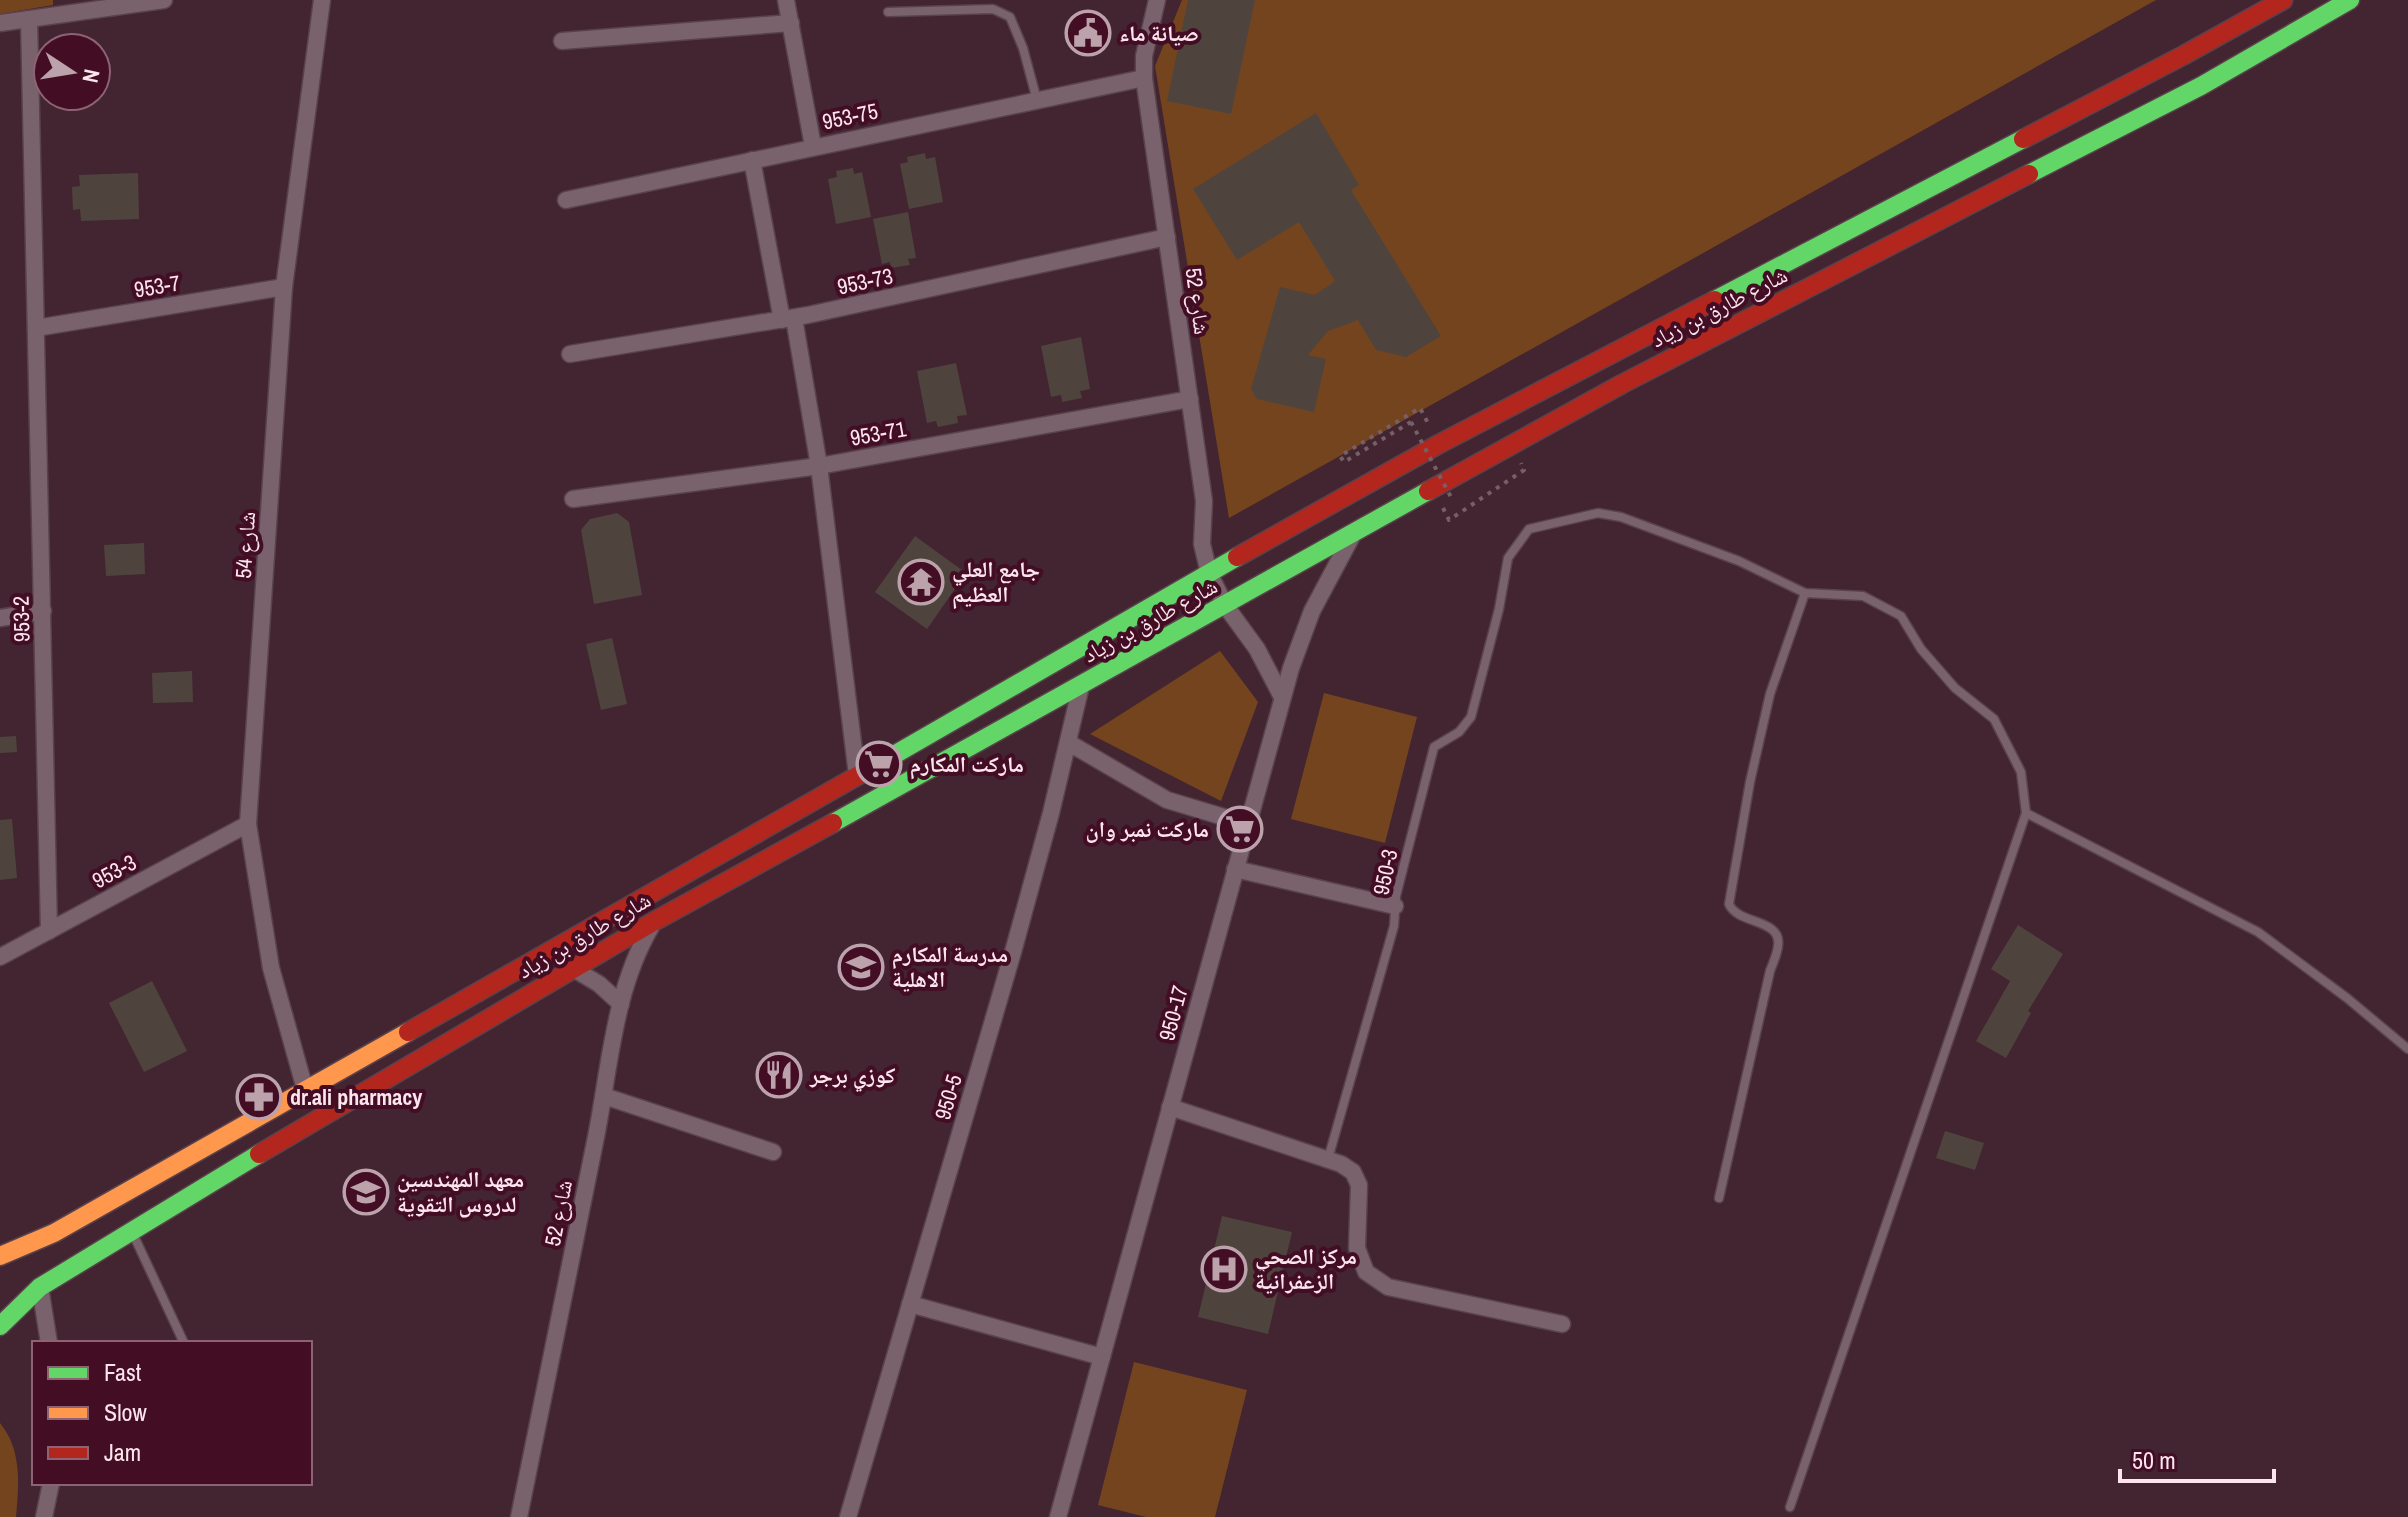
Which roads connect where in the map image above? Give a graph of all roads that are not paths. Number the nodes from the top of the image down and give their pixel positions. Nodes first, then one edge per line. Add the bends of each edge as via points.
1 (164, 0) edge
2 (322, 0) edge
3 (786, 0) edge
4 (1157, 0) edge
5 (2283, 0) edge
6 (2350, 0) edge
7 (888, 12) dead end
8 (29, 19) junction
9 (0, 23) edge
10 (791, 23) junction
11 (562, 41) dead end
12 (1144, 78) junction
13 (1037, 100) junction
14 (813, 146) junction
15 (752, 160) junction
16 (566, 200) dead end
17 (1167, 237) junction
18 (284, 287) junction
19 (788, 319) junction
20 (36, 328) junction
21 (570, 354) dead end
22 (1190, 399) junction
23 (819, 466) junction
24 (573, 499) dead end
25 (1355, 531) junction
26 (1209, 573) junction
27 (1805, 593) junction
28 (1225, 605) junction
29 (43, 611) junction
30 (0, 618) edge
31 (1081, 686) junction
32 (1282, 697) junction
33 (1069, 743) junction
34 (857, 775) junction
35 (2026, 813) junction
36 (248, 824) junction
37 (1247, 824) junction
38 (1235, 869) junction
39 (1395, 906) junction
40 (653, 922) junction
41 (49, 931) junction
42 (0, 957) edge
43 (574, 969) junction
44 (621, 1004) junction
45 (2408, 1049) edge
46 (305, 1089) junction
47 (604, 1096) junction
48 (1170, 1107) junction
49 (773, 1152) dead end
50 (1328, 1159) junction
51 (1719, 1198) dead end
52 (131, 1230) junction
53 (0, 1256) edge
54 (40, 1287) junction
55 (910, 1304) junction
56 (1562, 1324) dead end
57 (0, 1326) edge
58 (49, 1341) edge
59 (183, 1341) edge
60 (1102, 1357) junction
61 (51, 1485) edge
62 (1790, 1507) dead end
63 (44, 1517) edge
64 (519, 1517) edge
65 (848, 1517) edge
66 (1058, 1517) edge

1 - 8 street
2 - 18 street, شارع 54
3 - 10 street
4 - 12 street, شارع 52
5 - 26 main road, شارع طارق بن زياد via 1439,444
6 - 25 main road, شارع طارق بن زياد via 2201,86 1622,384
7 - 13 lane via 993,9 1010,17
8 - 9 street
8 - 20 street, 953-2
10 - 11 street
10 - 14 street
12 - 13 street, 953-75
12 - 17 street, شارع 52
13 - 14 street, 953-75
14 - 15 street, 953-75
15 - 16 street, 953-75
15 - 19 street
17 - 19 street, 953-73
17 - 22 street, شارع 52
18 - 20 street, 953-7
18 - 36 street, شارع 54
19 - 21 street, 953-73
19 - 23 street
20 - 29 street, 953-2
22 - 23 street, 953-71
22 - 26 street, شارع 52 via 1204,501 1203,557
23 - 24 street, 953-71
23 - 34 street
25 - 28 main road, شارع طارق بن زياد
25 - 32 street, 950-17 via 1312,611
26 - 28 street, شارع 52
26 - 34 main road, شارع طارق بن زياد
27 - 35 lane via 1863,596 1901,616 1955,688 1994,719 2021,772
27 - 39 lane, 950-3 via 1739,561 1621,517 1598,513 1529,529 1508,558 1471,717 1459,732 1434,747
27 - 51 lane via 1770,694 1729,904 1742,918 1767,925 1779,943
28 - 31 main road, شارع طارق بن زياد
28 - 32 street, شارع 52 via 1257,649
29 - 30 street
29 - 41 street, 953-2
31 - 33 street, 950-5
31 - 40 main road, شارع طارق بن زياد
32 - 37 street, 950-17
33 - 37 street via 1167,800
33 - 55 street, 950-5
34 - 46 main road, شارع طارق بن زياد
35 - 45 lane via 2258,932
35 - 62 lane
36 - 41 street, 953-3
36 - 46 street, شارع 54 via 271,968
37 - 38 street, 950-17
38 - 39 street
38 - 48 street, 950-17
39 - 50 lane, 950-3 via 1394,926
40 - 43 main road, شارع طارق بن زياد
40 - 44 street, شارع 52 via 636,953
41 - 42 street, 953-3
43 - 44 street
43 - 52 main road, شارع طارق بن زياد
44 - 47 street, شارع 52
46 - 53 main road, شارع طارق بن زياد via 54,1233
47 - 49 street
47 - 64 street, شارع 52
48 - 50 street
48 - 60 street, 950-17
50 - 56 street via 1353,1172 1359,1185 1357,1248 1366,1272 1388,1287
52 - 54 main road, شارع طارق بن زياد
52 - 59 lane
54 - 57 main road, شارع طارق بن زياد
54 - 58 street
55 - 60 street
55 - 65 street, 950-5
60 - 66 street, 950-17
61 - 63 street

